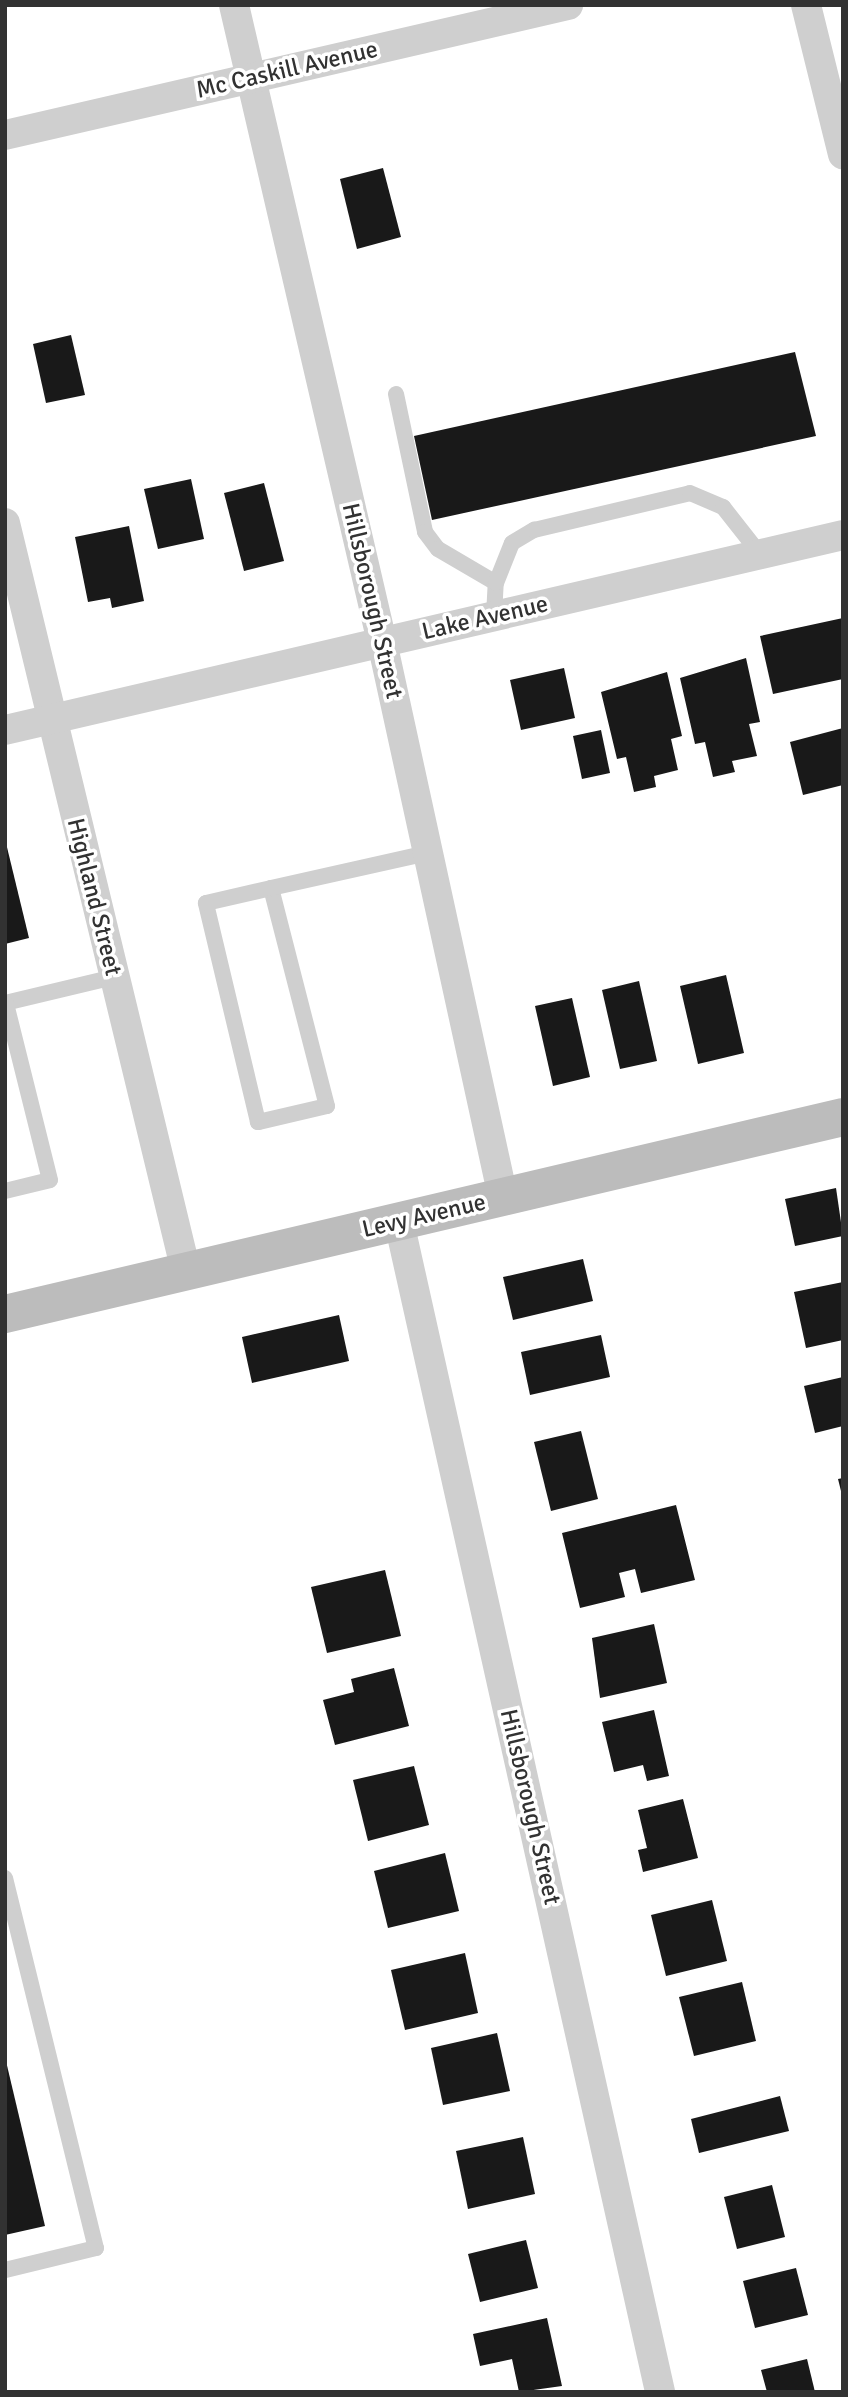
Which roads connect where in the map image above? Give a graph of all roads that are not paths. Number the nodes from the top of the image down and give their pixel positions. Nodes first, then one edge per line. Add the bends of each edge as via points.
1 (234, 5) edge
2 (568, 5) edge
3 (806, 5) edge
4 (251, 78) junction
5 (5, 135) edge
6 (843, 155) edge
7 (396, 394) dead end
8 (5, 523) edge
9 (843, 535) edge
10 (760, 554) junction
11 (496, 583) junction
12 (494, 616) junction
13 (382, 642) junction
14 (51, 719) junction
15 (5, 730) edge
16 (428, 853) junction
17 (271, 888) junction
18 (114, 976) junction
19 (6, 1003) edge
20 (843, 1117) edge
21 (5, 1191) edge
22 (503, 1197) junction
23 (399, 1222) junction
24 (186, 1271) junction
25 (5, 1314) edge
26 (5, 1878) edge
27 (5, 2270) edge
28 (660, 2392) edge

1 - 4 street, Hillsborough Street
2 - 4 street, Mc Caskill Avenue
3 - 6 street
4 - 5 street, Mc Caskill Avenue
4 - 13 street, Hillsborough Street
7 - 11 lane via 425,532 438,549
8 - 14 street, Highland Street
9 - 10 street, Lake Avenue
10 - 11 lane via 723,507 690,494 534,530 512,543
10 - 12 street, Lake Avenue
11 - 12 lane
12 - 13 street, Lake Avenue
13 - 14 street, Lake Avenue
13 - 16 street, Hillsborough Street
14 - 15 street, Lake Avenue
14 - 18 street, Highland Street
16 - 17 lane
16 - 22 street, Hillsborough Street
17 - 17 lane via 327,1106 258,1122 206,903
18 - 19 lane
18 - 24 street, Highland Street
19 - 21 lane via 50,1180
20 - 22 street, Levy Avenue
22 - 23 street, Levy Avenue
23 - 24 street, Levy Avenue
23 - 28 street, Hillsborough Street
24 - 25 street, Levy Avenue
26 - 27 lane via 96,2248

